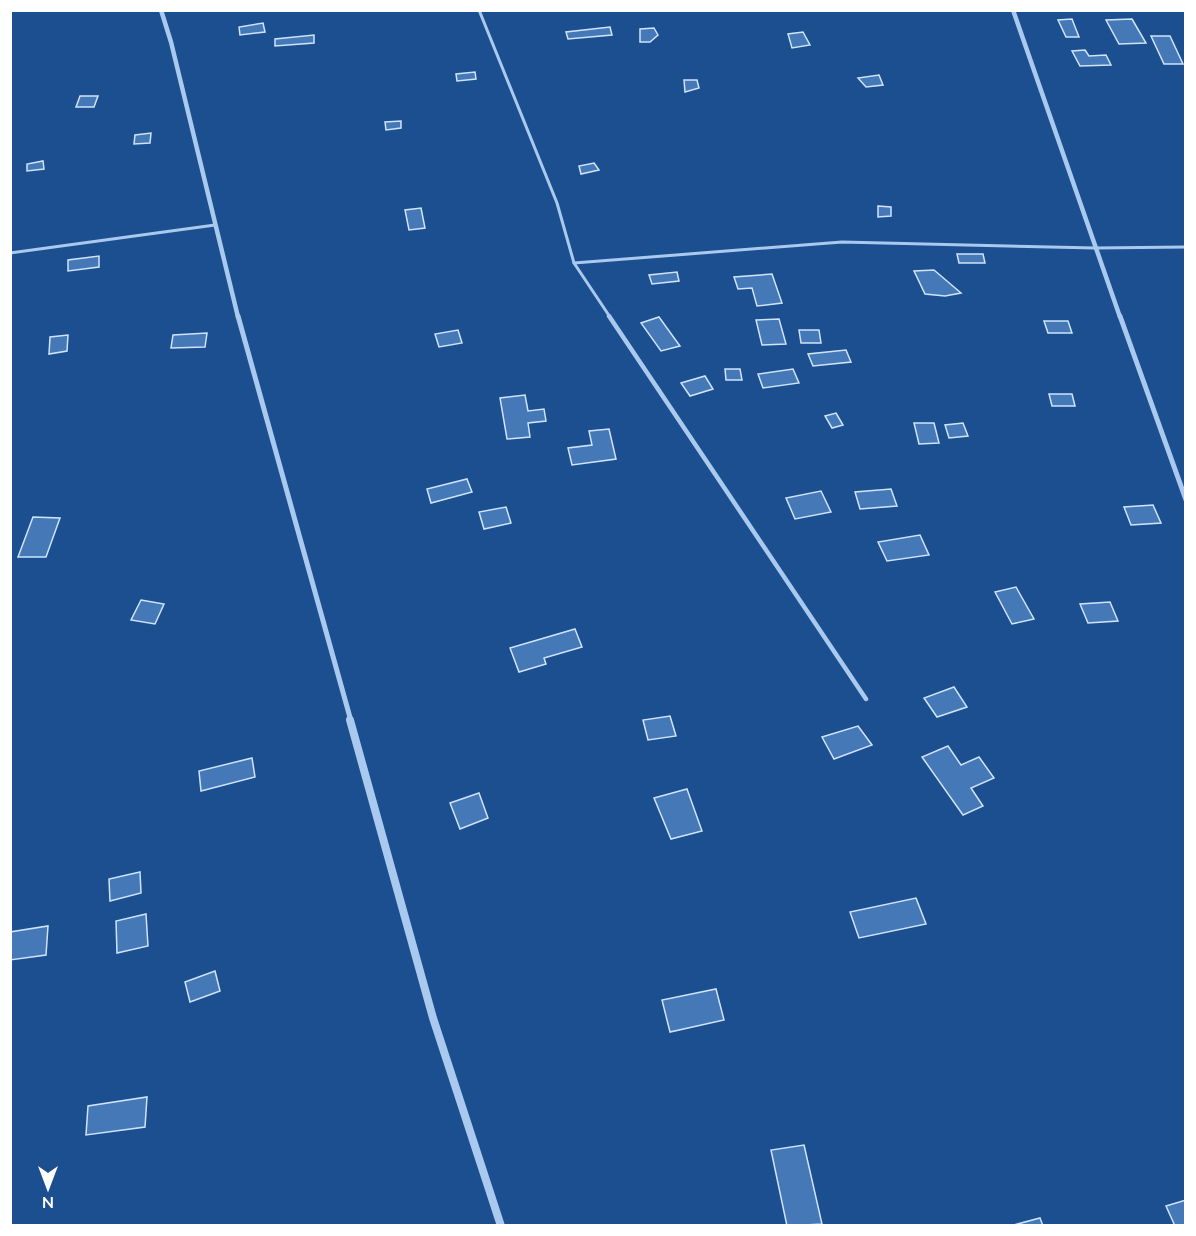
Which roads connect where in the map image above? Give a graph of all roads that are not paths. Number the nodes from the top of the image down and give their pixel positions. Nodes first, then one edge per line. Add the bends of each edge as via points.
1 (160, 10) edge
2 (479, 10) edge
3 (1013, 10) edge
4 (215, 225) junction
5 (1185, 247) edge
6 (1095, 248) junction
7 (10, 253) edge
8 (574, 263) junction
9 (1185, 500) edge
10 (866, 699) dead end
11 (501, 1226) edge

1 - 4 street
2 - 8 lane via 556,203
3 - 6 street
4 - 7 lane
4 - 11 street via 433,1018
5 - 6 lane
6 - 8 lane via 842,242
6 - 9 street
8 - 10 lane

